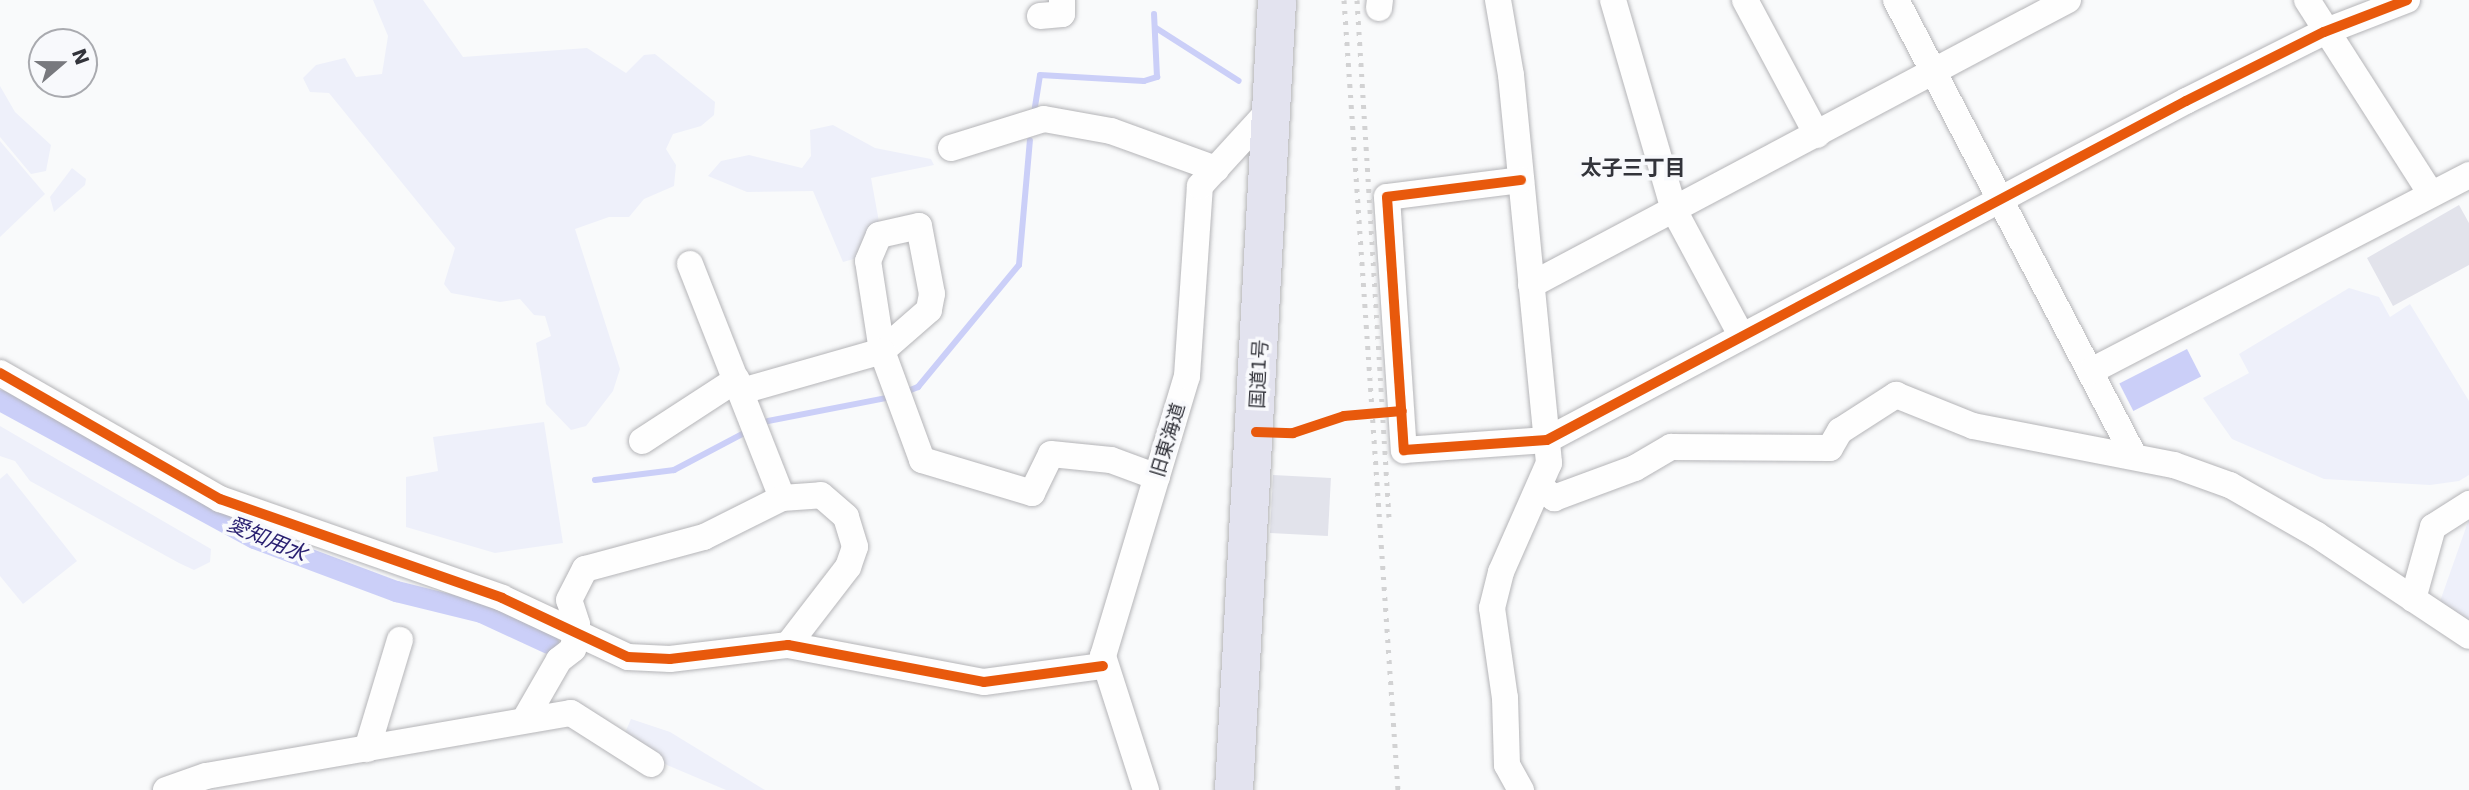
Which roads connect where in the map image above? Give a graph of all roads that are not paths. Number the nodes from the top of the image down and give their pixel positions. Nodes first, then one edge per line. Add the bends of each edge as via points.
1 (1062, 0) edge
2 (1277, 0) edge
3 (1498, 0) edge
4 (1613, 0) edge
5 (1745, 0) edge
6 (1896, 0) edge
7 (2307, 0) edge
8 (2407, 0) edge
9 (2059, 2) edge
10 (1040, 16) dead end
11 (2324, 32) junction
12 (1934, 70) junction
13 (1274, 105) junction
14 (1817, 135) junction
15 (951, 148) dead end
16 (1216, 169) junction
17 (2469, 175) edge
18 (1521, 180) junction
19 (2430, 192) junction
20 (2001, 198) junction
21 (1674, 210) junction
22 (690, 264) dead end
23 (1531, 285) junction
24 (1741, 335) junction
25 (2091, 371) junction
26 (0, 373) edge
27 (740, 385) junction
28 (1547, 440) junction
29 (642, 441) dead end
30 (2134, 456) junction
31 (1157, 477) junction
32 (1542, 488) junction
33 (782, 498) junction
34 (2469, 504) edge
35 (2413, 599) junction
36 (2469, 636) edge
37 (577, 638) junction
38 (400, 640) dead end
39 (788, 645) junction
40 (1103, 666) junction
41 (525, 719) junction
42 (368, 749) junction
43 (651, 764) dead end
44 (166, 790) edge
45 (1146, 790) edge
46 (1234, 790) edge
47 (1521, 790) edge

1 - 10 street via 1062,14
2 - 13 highway, 国道1号
3 - 18 street
4 - 21 street
5 - 14 street
6 - 12 street
7 - 11 street
8 - 11 street
9 - 12 street
11 - 19 street
11 - 20 street
12 - 14 street
12 - 20 street
13 - 16 street, 旧東海道
13 - 46 highway, 国道1号
14 - 21 street
15 - 16 street via 1044,119 1111,131
16 - 31 street, 旧東海道 via 1200,186 1187,376
17 - 19 street
18 - 23 street
18 - 28 street via 1387,197 1404,450
19 - 25 street
20 - 24 street
20 - 25 street
21 - 23 street
21 - 24 street
22 - 27 street
23 - 28 street
24 - 28 street
25 - 30 street
26 - 37 street via 220,499 502,597
27 - 29 street
27 - 31 street via 882,351 922,460 1032,493 1051,454 1111,460
27 - 33 street
28 - 32 street via 1549,463
30 - 32 street via 1973,426 1896,395 1840,431 1830,449 1671,447 1635,468 1554,498
30 - 35 street via 2230,485
31 - 40 street, 旧東海道
32 - 47 street via 1501,572 1492,608 1505,698 1507,765
33 - 37 street via 704,537 585,569 569,600
33 - 39 street via 804,493 835,503 846,517 855,547 848,567
34 - 35 street via 2433,527
35 - 36 street
37 - 39 street via 628,657 670,659
37 - 41 street
38 - 42 street
39 - 40 street via 985,682
40 - 45 street
41 - 42 street
41 - 43 street via 571,713
42 - 44 street via 206,776

